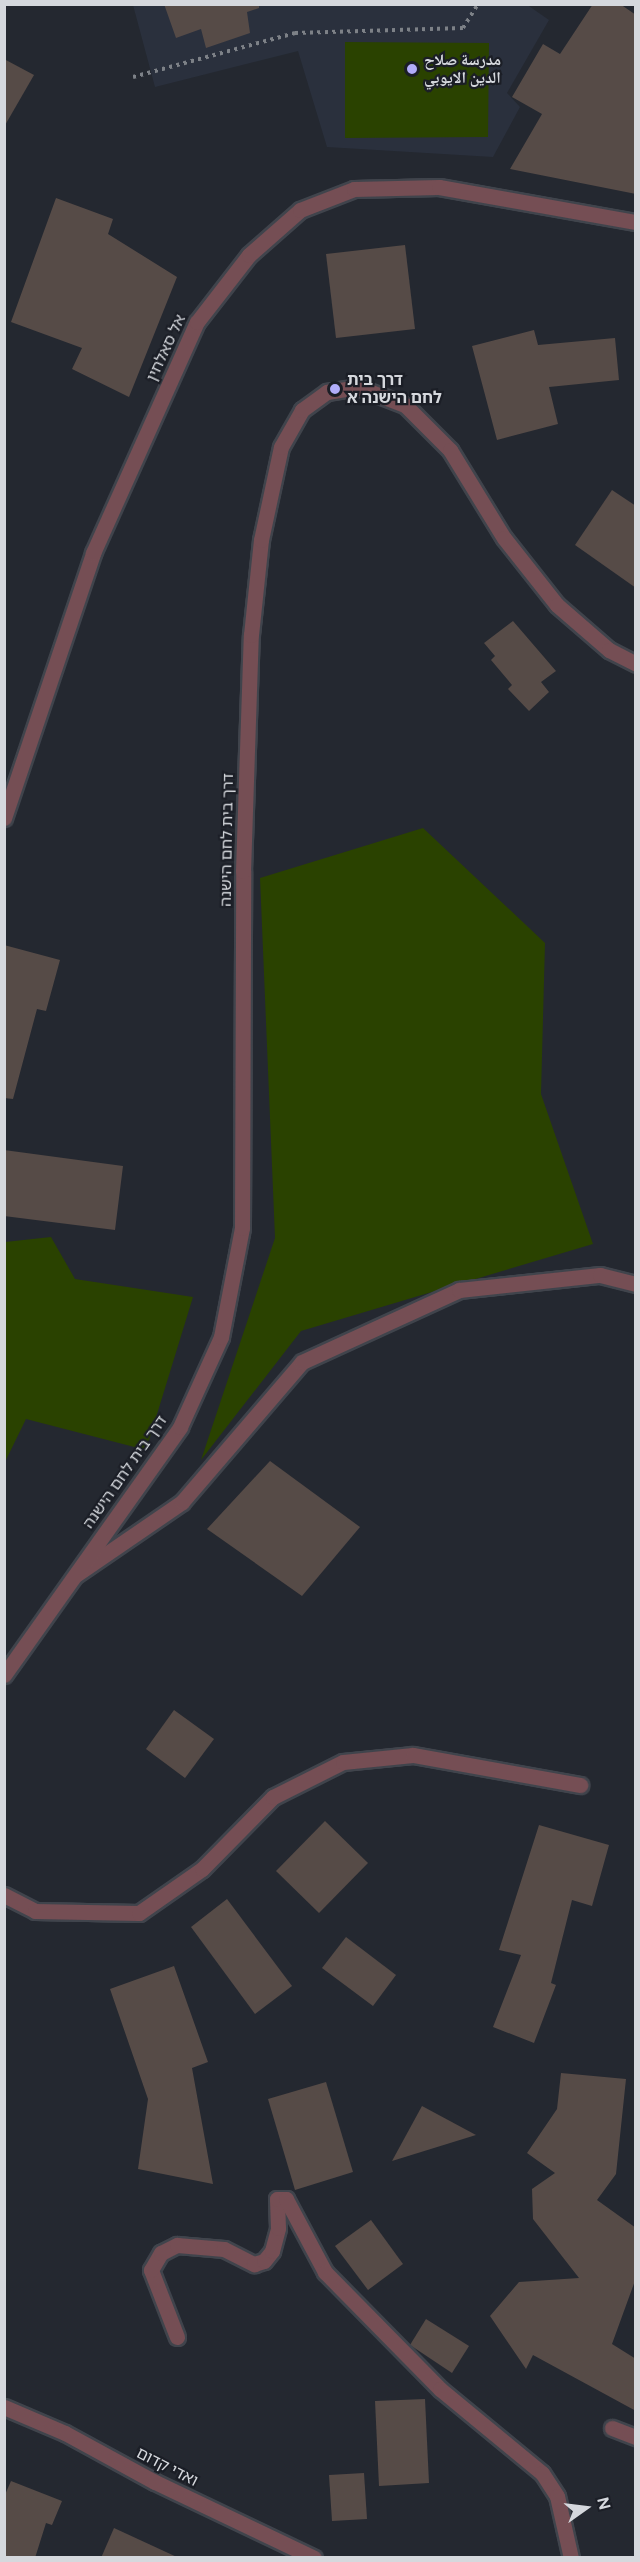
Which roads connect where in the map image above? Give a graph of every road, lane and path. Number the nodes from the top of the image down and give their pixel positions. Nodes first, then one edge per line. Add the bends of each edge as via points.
1 (478, 4) edge
2 (132, 77) dead end
3 (636, 222) edge
4 (636, 664) edge
5 (4, 818) edge
6 (636, 1284) edge
7 (75, 1575) junction
8 (4, 1675) edge
9 (579, 1785) dead end
10 (4, 1895) edge
11 (177, 2337) dead end
12 (4, 2407) edge
13 (612, 2428) dead end
14 (636, 2437) edge
15 (314, 2558) edge
16 (572, 2558) edge

1 - 2 path via 463,28 295,33
3 - 5 street, אל סאלחין via 439,187 354,189 300,210 249,255 197,322 93,553
4 - 7 street, דרך בית לחם הישנה via 609,650 557,605 504,538 450,450 405,405 358,387 327,392 302,410 281,447 261,540 251,635 243,871 242,1228 236,1261 221,1337 180,1427
6 - 7 street via 600,1275 459,1290 302,1362 182,1502
7 - 8 street, דרך בית לחם הישנה
9 - 10 street via 413,1755 343,1762 273,1797 202,1869 140,1913 35,1911
11 - 16 street via 151,2270 162,2253 177,2245 224,2249 254,2264 264,2261 272,2251 278,2228 277,2199 286,2199 325,2272 440,2389 542,2474 557,2496
12 - 15 street, ואדי קדום via 65,2433 155,2482
13 - 14 street

